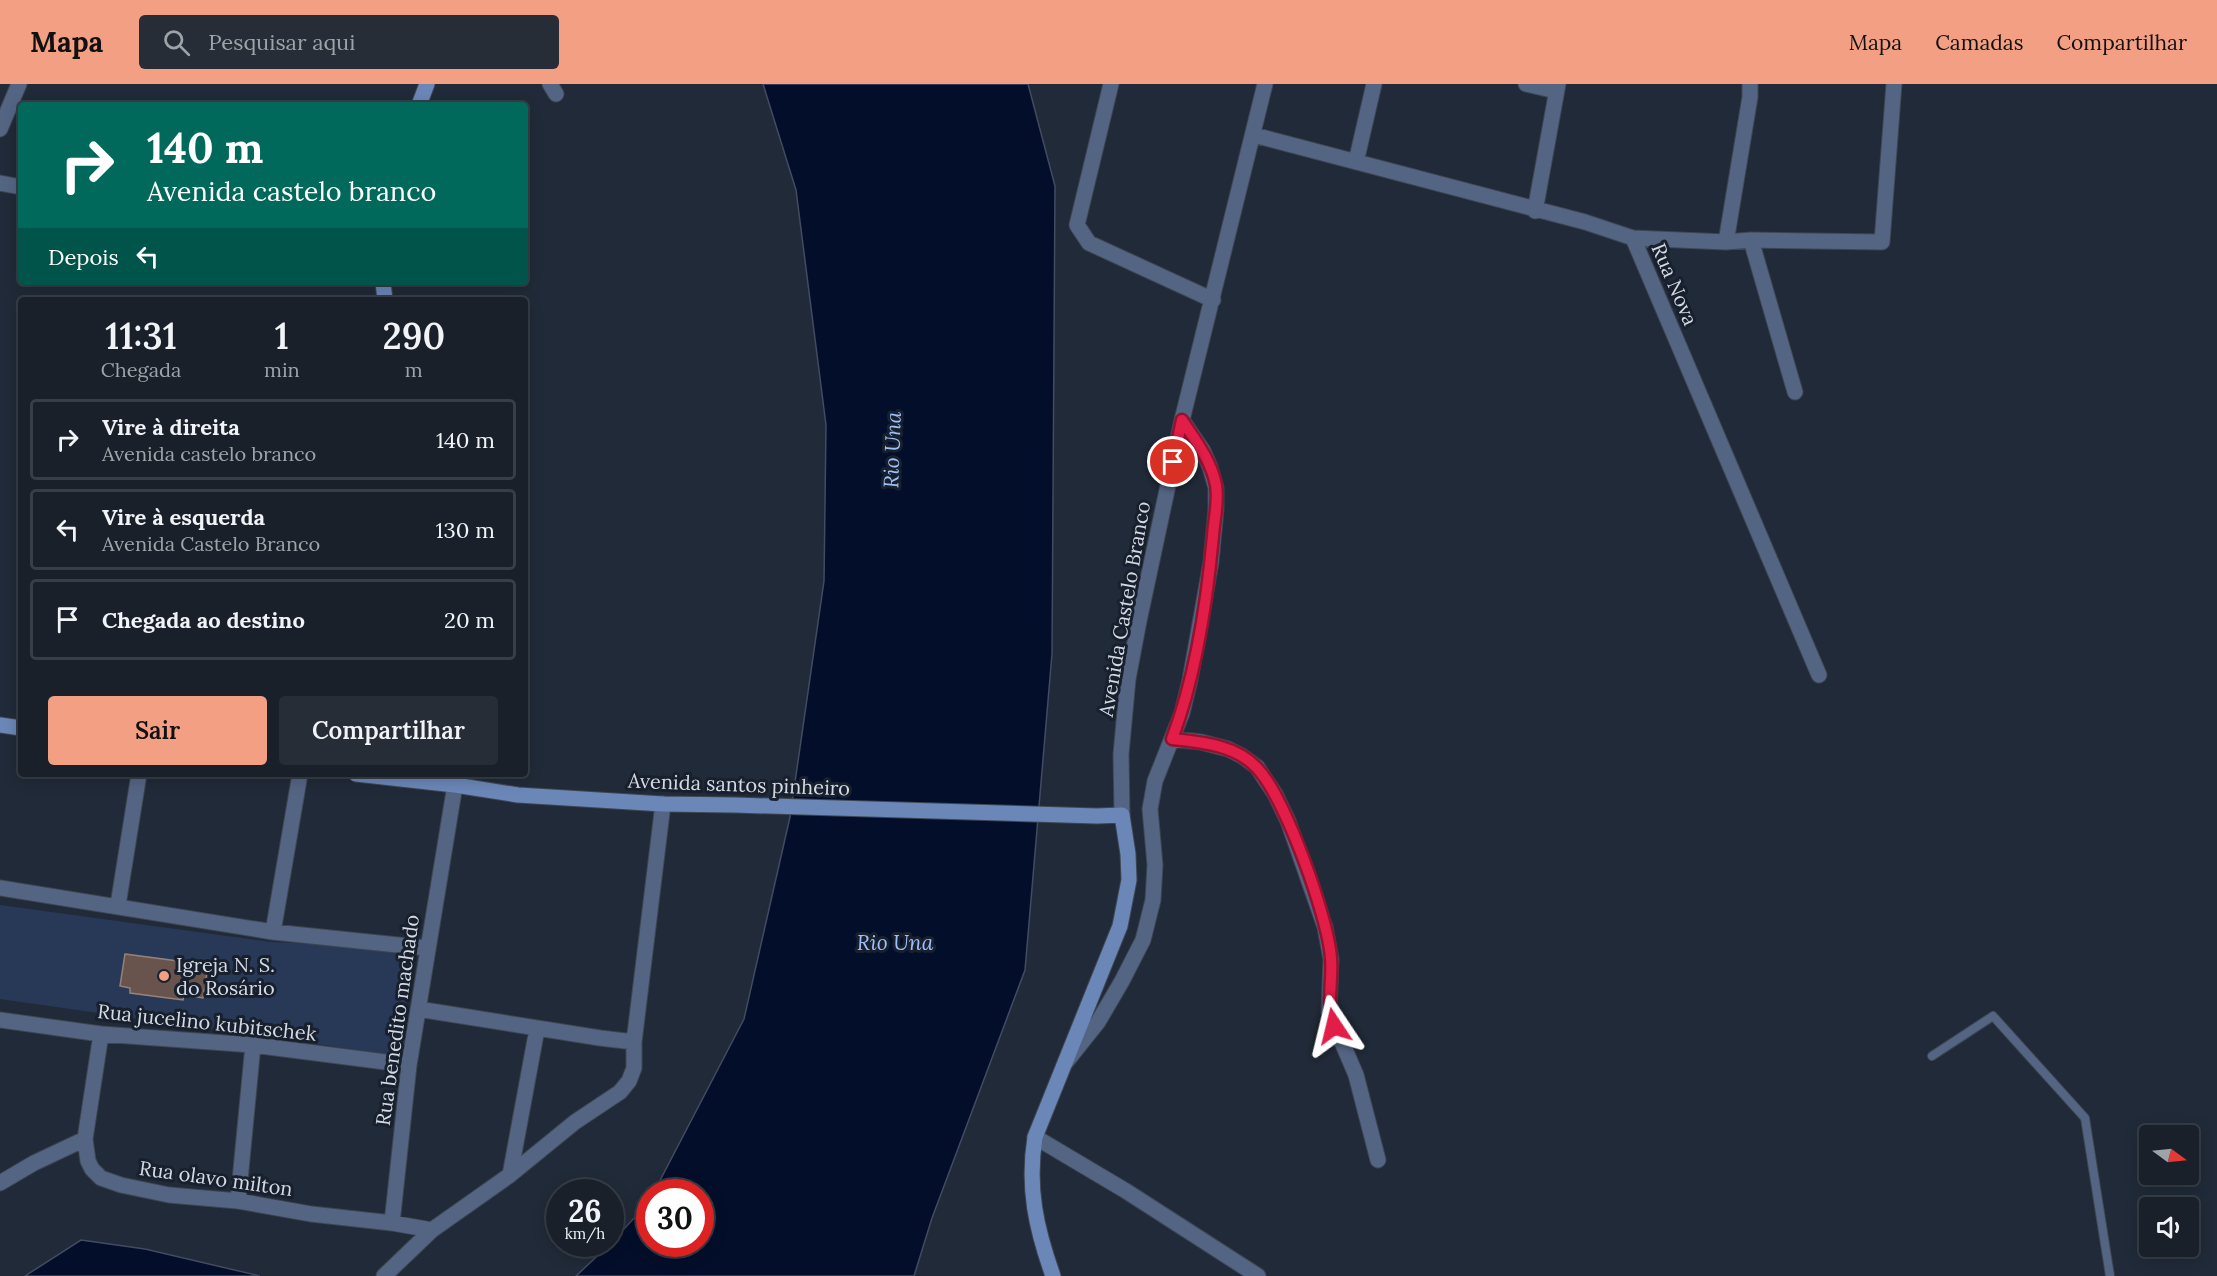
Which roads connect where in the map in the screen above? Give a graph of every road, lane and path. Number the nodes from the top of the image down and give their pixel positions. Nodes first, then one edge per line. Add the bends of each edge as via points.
1 (18, 84) edge
2 (1111, 84) edge
3 (1265, 84) edge
4 (1374, 84) edge
5 (1526, 84) edge
6 (1750, 84) edge
7 (1894, 84) edge
8 (428, 86) edge
9 (1557, 88) edge
10 (420, 102) edge
11 (0, 129) edge
12 (1254, 135) junction
13 (1356, 162) junction
14 (0, 183) edge
15 (18, 186) edge
16 (1535, 211) junction
17 (1633, 238) junction
18 (1750, 240) junction
19 (1726, 242) junction
20 (1212, 300) junction
21 (1795, 392) dead end
22 (1182, 420) junction
23 (1819, 675) dead end
24 (0, 725) edge
25 (18, 728) edge
26 (1172, 739) junction
27 (139, 777) edge
28 (299, 777) edge
29 (415, 777) edge
30 (454, 779) edge
31 (663, 804) junction
32 (1122, 815) junction
33 (0, 888) edge
34 (118, 905) junction
35 (273, 932) junction
36 (427, 948) junction
37 (418, 1010) junction
38 (0, 1020) edge
39 (537, 1029) junction
40 (101, 1034) junction
41 (634, 1042) junction
42 (253, 1045) junction
43 (1932, 1056) dead end
44 (1064, 1064) junction
45 (410, 1065) junction
46 (1035, 1137) junction
47 (85, 1139) junction
48 (1378, 1161) dead end
49 (510, 1175) junction
50 (0, 1183) edge
51 (238, 1201) junction
52 (392, 1223) junction
53 (432, 1230) junction
54 (384, 1276) edge
55 (1053, 1276) edge
56 (1258, 1276) edge
57 (2110, 1276) edge

1 - 11 street
2 - 20 street via 1077,225 1089,243
3 - 12 street, Avenida Castelo Branco
4 - 13 street
5 - 9 street
6 - 19 street
7 - 18 street via 1881,242
8 - 10 street
9 - 16 street
12 - 13 street, Rua Nova
12 - 20 street, Avenida Castelo Branco
13 - 16 street, Rua Nova
14 - 15 street
16 - 17 street, Rua Nova
17 - 19 street
17 - 23 street, Rua Nova
18 - 19 street
18 - 21 street
20 - 22 street, Avenida Castelo Branco
22 - 26 street via 1210,467 1216,509 1211,562 1190,680
22 - 32 street, Avenida Castelo Branco via 1128,679 1121,754
24 - 25 street
26 - 44 street via 1155,781 1150,809 1155,865 1153,900 1143,940 1098,1022
26 - 48 street via 1201,742 1242,756 1257,767 1288,820 1325,927 1331,959 1329,1012 1356,1075
27 - 34 street
28 - 35 street
29 - 30 street, Avenida santos pinheiro
30 - 31 street, Avenida santos pinheiro via 518,795
30 - 36 street, Rua benedito machado
31 - 32 street, Avenida santos pinheiro
31 - 41 street
32 - 44 street, Avenida Castelo Branco via 1129,880 1123,916
33 - 34 street
34 - 35 street
35 - 36 street
36 - 37 street, Rua benedito machado
37 - 39 street
37 - 45 street, Rua benedito machado
38 - 40 street, Rua jucelino kubitschek
39 - 41 street
39 - 49 street
40 - 42 street, Rua jucelino kubitschek
40 - 47 street, Rua olavo milton
41 - 49 street via 634,1068 620,1092 575,1122
42 - 45 street, Rua jucelino kubitschek
42 - 51 street
43 - 57 lane via 1993,1016 2085,1118
44 - 46 street, Avenida Castelo Branco
45 - 52 street, Rua benedito machado
46 - 55 street, Avenida Castelo Branco via 1031,1162 1035,1216
46 - 56 street
47 - 50 street
47 - 51 street, Rua olavo milton via 92,1169 107,1180 169,1195
49 - 53 street
51 - 52 street, Rua olavo milton
52 - 53 street
53 - 54 street

